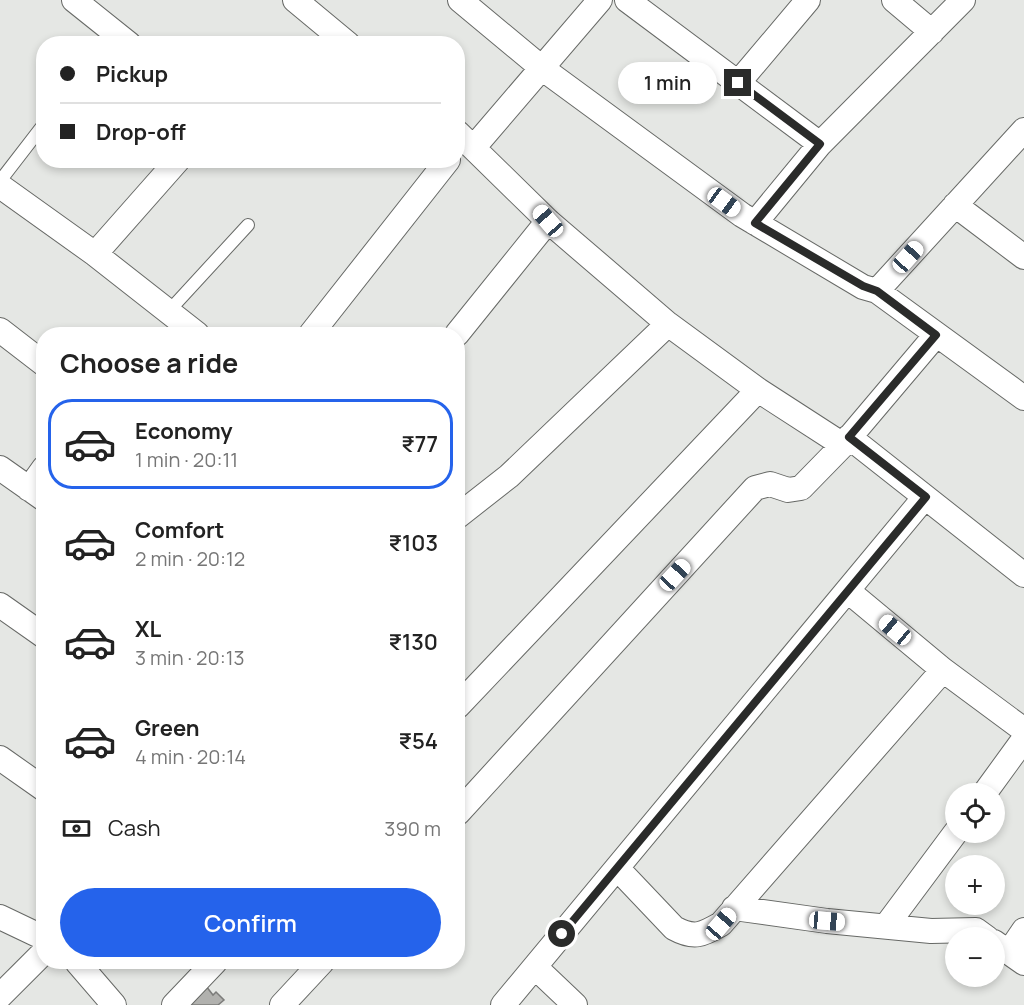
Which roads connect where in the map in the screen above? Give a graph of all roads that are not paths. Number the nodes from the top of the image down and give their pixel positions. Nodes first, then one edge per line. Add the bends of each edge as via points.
1 (74, 0) edge
2 (295, 0) edge
3 (460, 0) edge
4 (600, 0) edge
5 (627, 0) edge
6 (808, 0) edge
7 (894, 0) edge
8 (963, 0) edge
9 (932, 32) junction
10 (119, 36) edge
11 (338, 36) edge
12 (543, 69) junction
13 (738, 83) junction
14 (1024, 130) edge
15 (36, 134) edge
16 (465, 140) edge
17 (465, 144) edge
18 (820, 144) junction
19 (171, 168) edge
20 (442, 168) edge
21 (0, 181) edge
22 (0, 186) edge
23 (955, 205) junction
24 (548, 221) junction
25 (755, 223) junction
26 (248, 225) dead end
27 (95, 254) junction
28 (1024, 258) edge
29 (877, 291) junction
30 (168, 312) junction
31 (668, 324) junction
32 (187, 327) edge
33 (317, 327) edge
34 (463, 327) edge
35 (0, 330) edge
36 (936, 335) junction
37 (36, 358) edge
38 (1019, 387) edge
39 (758, 390) junction
40 (846, 441) junction
41 (0, 468) edge
42 (36, 494) edge
43 (926, 497) junction
44 (465, 511) edge
45 (1024, 575) edge
46 (848, 591) junction
47 (0, 605) edge
48 (36, 630) edge
49 (943, 670) junction
50 (465, 699) edge
51 (1024, 730) edge
52 (1024, 739) edge
53 (0, 758) edge
54 (36, 783) edge
55 (992, 783) edge
56 (465, 805) edge
57 (948, 843) edge
58 (617, 868) junction
59 (734, 908) junction
60 (0, 917) edge
61 (886, 926) junction
62 (1024, 930) edge
63 (945, 931) edge
64 (36, 934) edge
65 (1009, 952) edge
66 (36, 960) edge
67 (535, 967) junction
68 (83, 969) edge
69 (208, 969) edge
70 (315, 969) edge
71 (0, 996) edge
72 (114, 1005) edge
73 (174, 1005) edge
74 (282, 1005) edge
75 (503, 1005) edge
76 (576, 1005) edge

1 - 10 street
2 - 11 street
3 - 12 street
4 - 12 street
5 - 13 street
6 - 13 street
7 - 9 street
8 - 9 street
9 - 18 street
12 - 16 street
12 - 25 street
13 - 18 street
14 - 23 street
15 - 21 lane
17 - 24 street
18 - 25 street
19 - 27 street
20 - 33 street
22 - 27 street
23 - 28 street
23 - 29 street
24 - 31 street
24 - 34 street
25 - 29 street
26 - 30 lane
27 - 30 street
29 - 36 street
30 - 32 street
31 - 39 street
31 - 44 street via 509,476
35 - 37 street
36 - 38 street
36 - 40 street
39 - 40 street
39 - 50 street
40 - 43 street
40 - 56 street via 801,488 788,490 770,484 755,488
41 - 42 street
43 - 45 street
43 - 46 street
46 - 49 street
46 - 58 street
47 - 48 street
49 - 51 street
49 - 59 street
52 - 55 street
53 - 54 street
57 - 61 street
58 - 59 street via 674,928 686,934 701,936 721,924
58 - 67 street
59 - 61 street
60 - 64 street
61 - 63 street
62 - 65 street
66 - 71 street
67 - 75 street
67 - 76 street
68 - 72 street
69 - 73 street
70 - 74 street

